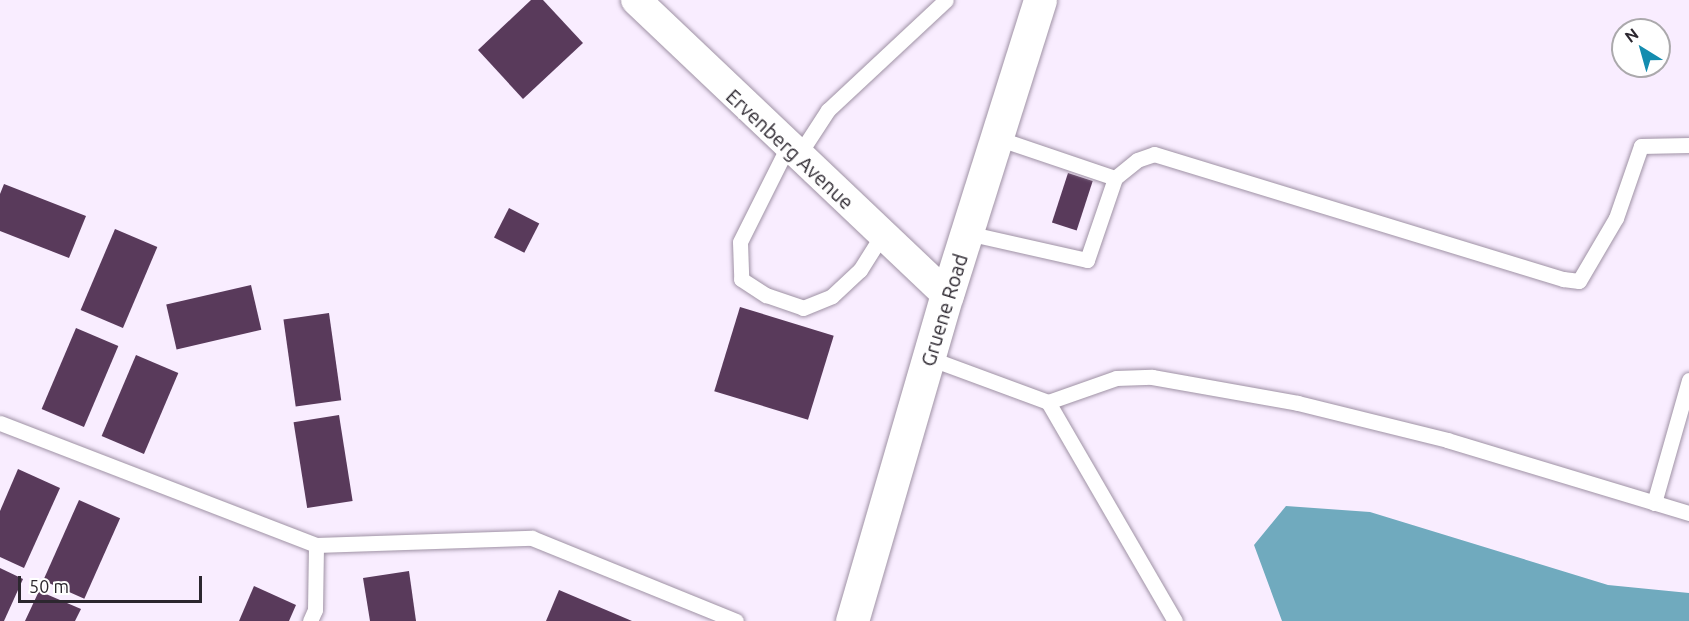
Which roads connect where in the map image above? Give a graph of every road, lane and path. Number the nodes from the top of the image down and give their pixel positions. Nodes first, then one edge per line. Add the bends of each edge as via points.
1 (636, 0) edge
2 (946, 0) edge
3 (1040, 0) edge
4 (997, 138) junction
5 (1689, 145) edge
6 (793, 151) junction
7 (1115, 178) junction
8 (967, 233) junction
9 (882, 235) junction
10 (947, 295) junction
11 (929, 358) junction
12 (1689, 380) edge
13 (1048, 402) junction
14 (0, 423) edge
15 (1654, 502) junction
16 (1689, 513) edge
17 (316, 545) junction
18 (310, 621) edge
19 (736, 621) edge
20 (852, 621) edge
21 (1175, 621) edge

1 - 6 street, Ervenberg Avenue
2 - 6 lane via 828,110
3 - 4 street, Gruene Road
4 - 7 lane
4 - 8 street, Gruene Road
5 - 7 lane via 1641,146 1616,218 1580,280 1563,279 1462,249 1154,153 1137,160
6 - 9 street, Ervenberg Avenue
6 - 9 lane via 740,242 741,279 766,295 803,308 832,296 860,270
7 - 8 lane via 1088,260
8 - 10 street, Gruene Road
9 - 10 street, Ervenberg Avenue
10 - 11 street, Gruene Road
11 - 13 lane
11 - 20 street, Gruene Road
12 - 15 lane
13 - 15 lane via 1116,378 1152,377 1298,403 1447,440
13 - 21 lane
14 - 17 lane
15 - 16 lane
17 - 18 lane via 315,610
17 - 19 lane via 532,538

